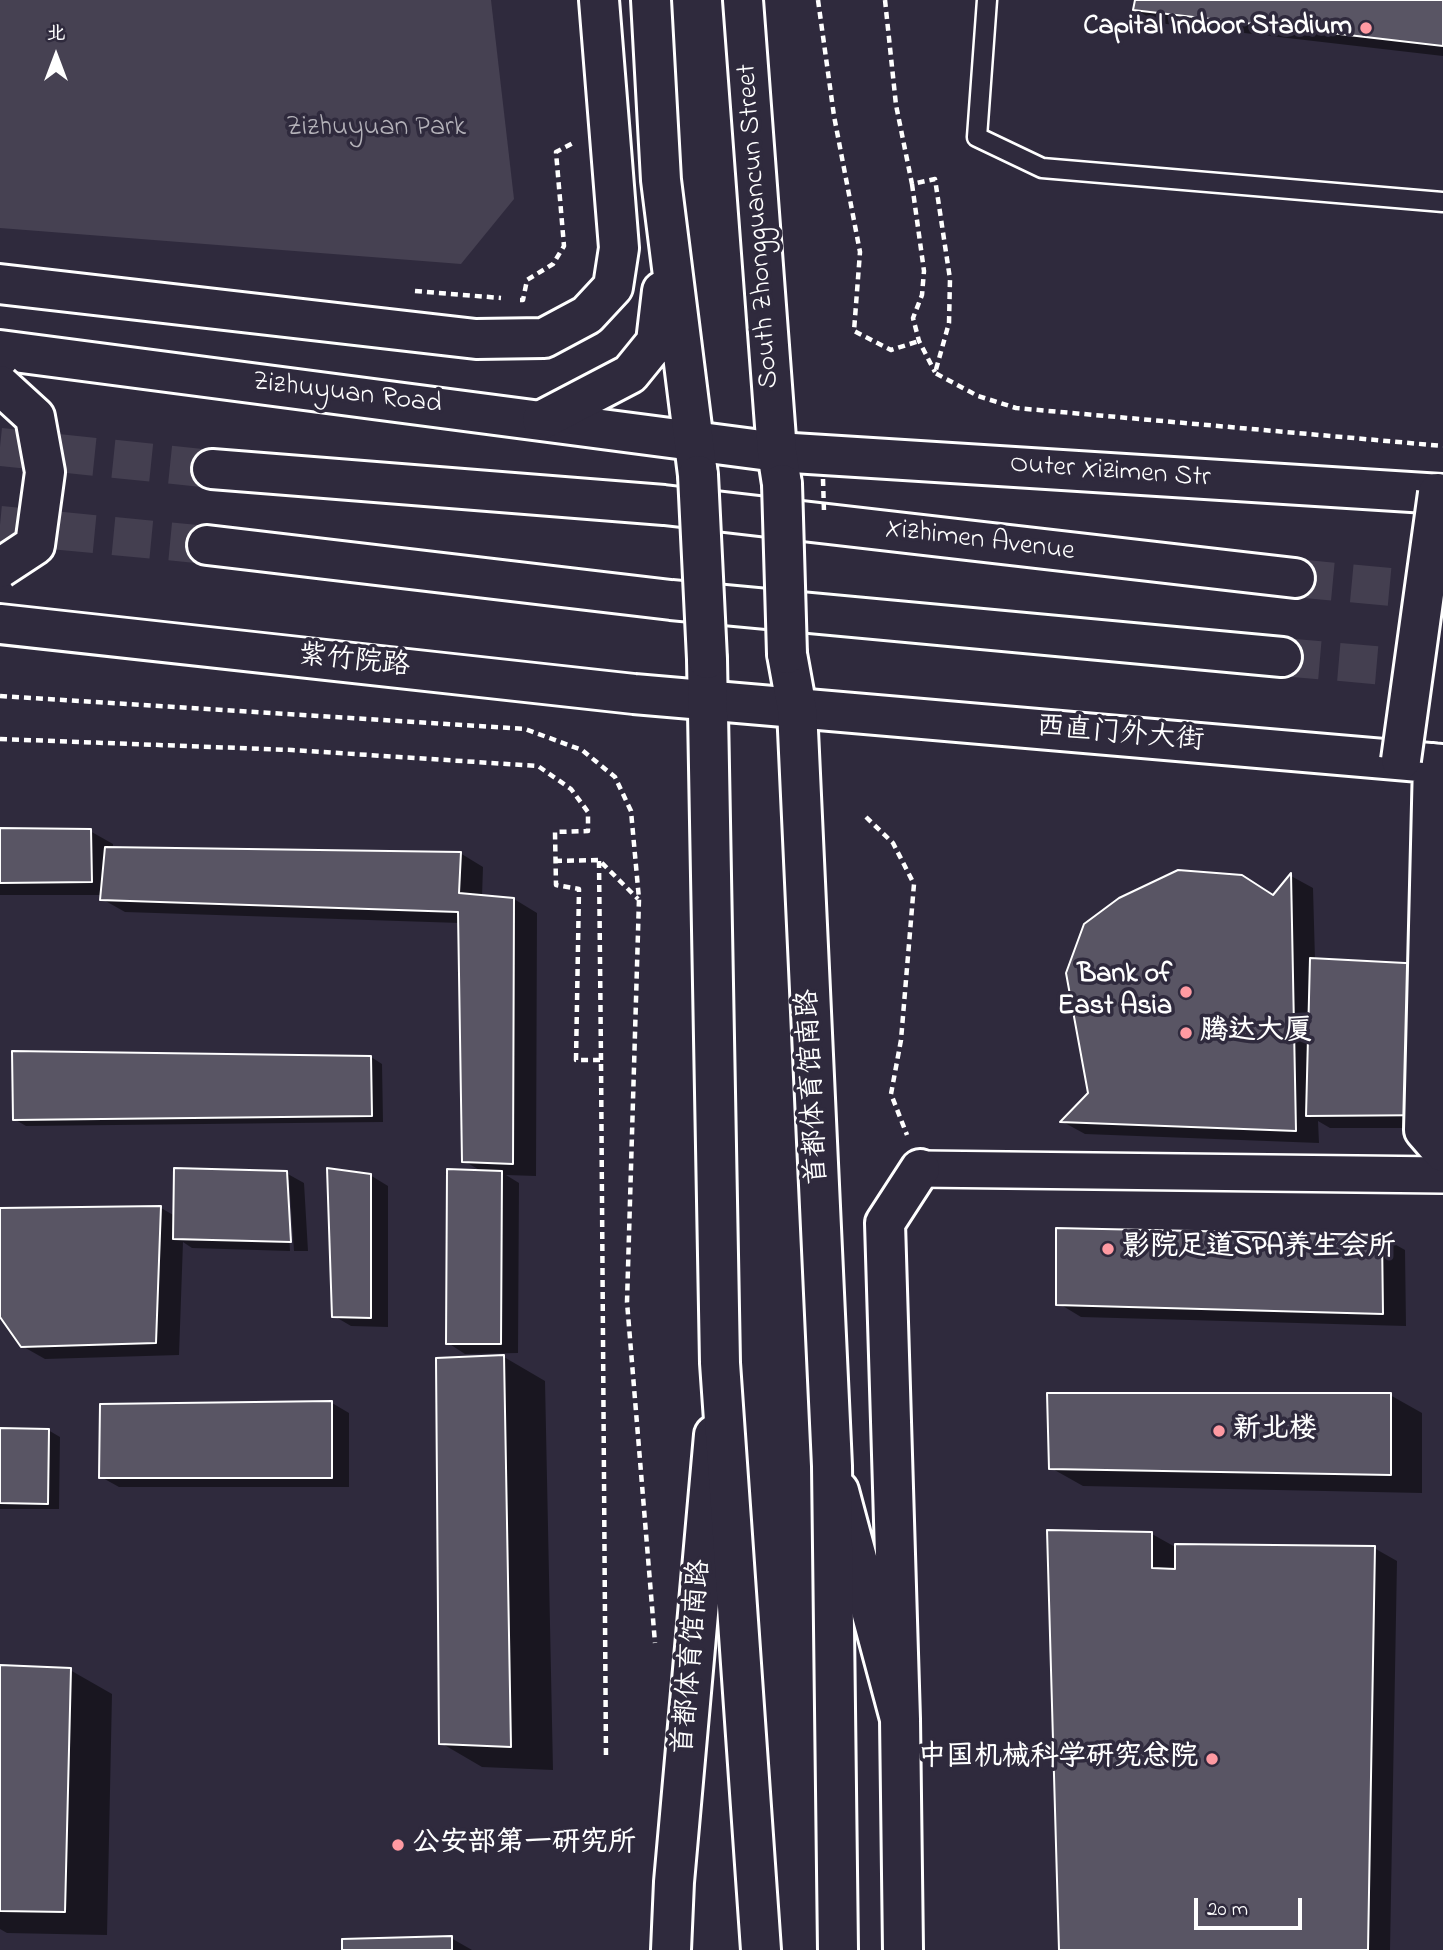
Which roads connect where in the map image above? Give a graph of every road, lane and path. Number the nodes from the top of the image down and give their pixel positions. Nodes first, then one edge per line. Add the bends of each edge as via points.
1 (599, 0) edge
2 (650, 0) edge
3 (743, 0) edge
4 (818, 0) edge
5 (885, 0) edge
6 (988, 0) edge
7 (579, 153) dead end
8 (661, 180) junction
9 (912, 184) junction
10 (1443, 202) edge
11 (0, 284) edge
12 (413, 290) dead end
13 (523, 300) junction
14 (536, 300) dead end
15 (919, 341) junction
16 (0, 351) edge
17 (935, 373) junction
18 (0, 385) edge
19 (542, 420) junction
20 (1443, 446) edge
21 (696, 459) junction
22 (779, 468) junction
23 (212, 469) tunnel mouth
24 (1440, 494) edge
25 (207, 545) tunnel mouth
26 (0, 568) edge
27 (1295, 578) tunnel mouth
28 (0, 624) edge
29 (788, 654) joint
30 (1282, 657) tunnel mouth
31 (0, 696) edge
32 (708, 700) junction
33 (797, 709) junction
34 (0, 739) edge
35 (1425, 763) edge
36 (866, 817) dead end
37 (599, 860) junction
38 (555, 861) junction
39 (639, 899) junction
40 (601, 1060) junction
41 (1443, 1152) edge
42 (920, 1169) junction
43 (1443, 1175) edge
44 (720, 1363) junction
45 (832, 1466) junction
46 (655, 1647) dead end
47 (900, 1719) junction
48 (606, 1759) dead end
49 (671, 1950) edge
50 (761, 1950) edge
51 (838, 1950) edge
52 (903, 1950) edge

1 - 11 main road via 619,248 613,287 587,315 544,338 476,339
2 - 8 main road
3 - 22 main road, South Zhongguancun Street
4 - 15 path via 860,252 854,331 891,350
5 - 9 path via 896,105
6 - 10 lane via 977,137 1041,169
7 - 13 path via 578,140 556,152 564,246 554,264 527,280
8 - 19 main road via 662,292 656,342 630,374
8 - 21 main road
9 - 15 path via 924,271 922,295 913,318
9 - 17 path via 935,179 950,279 949,323
12 - 13 path
13 - 14 path
15 - 17 path
16 - 19 main road, Zizhuyuan Road
17 - 20 path via 978,396 1016,408
18 - 26 main road, bridge via 35,417 45,472 35,545
19 - 21 main road, Zizhuyuan Road
21 - 22 main road, Outer Xizimen Str
21 - 32 main road, 首都体育馆南路, bridge
22 - 24 main road, Outer Xizimen Str
22 - 29 main road, South Zhongguancun Street, bridge
23 - 27 main road, Xizhimen Avenue via 664,505
24 - 35 main road, bridge
25 - 30 main road via 671,600
28 - 32 main road, 紫竹院路
29 - 33 main road, 首都体育馆南路
31 - 39 path via 524,729 582,750 615,777 631,811
32 - 33 main road, 紫竹院路
32 - 44 main road, 首都体育馆南路
33 - 35 main road, 西直门外大街
33 - 45 main road, 首都体育馆南路
34 - 38 path via 292,750 538,766 571,789 588,812 588,831 555,832
35 - 41 main road via 1424,1130
36 - 42 path via 893,843 914,884 901,1041 891,1094
37 - 38 path
37 - 39 path
37 - 40 path
38 - 40 path via 556,886 579,889 576,1060
39 - 46 path via 627,1302
40 - 48 path
42 - 43 street
42 - 47 main road via 885,1223
44 - 49 main road, 首都体育馆南路
44 - 50 main road, 首都体育馆南路
45 - 47 main road, 首都体育馆南路
45 - 51 main road, 首都体育馆南路
47 - 52 main road, 首都体育馆南路

